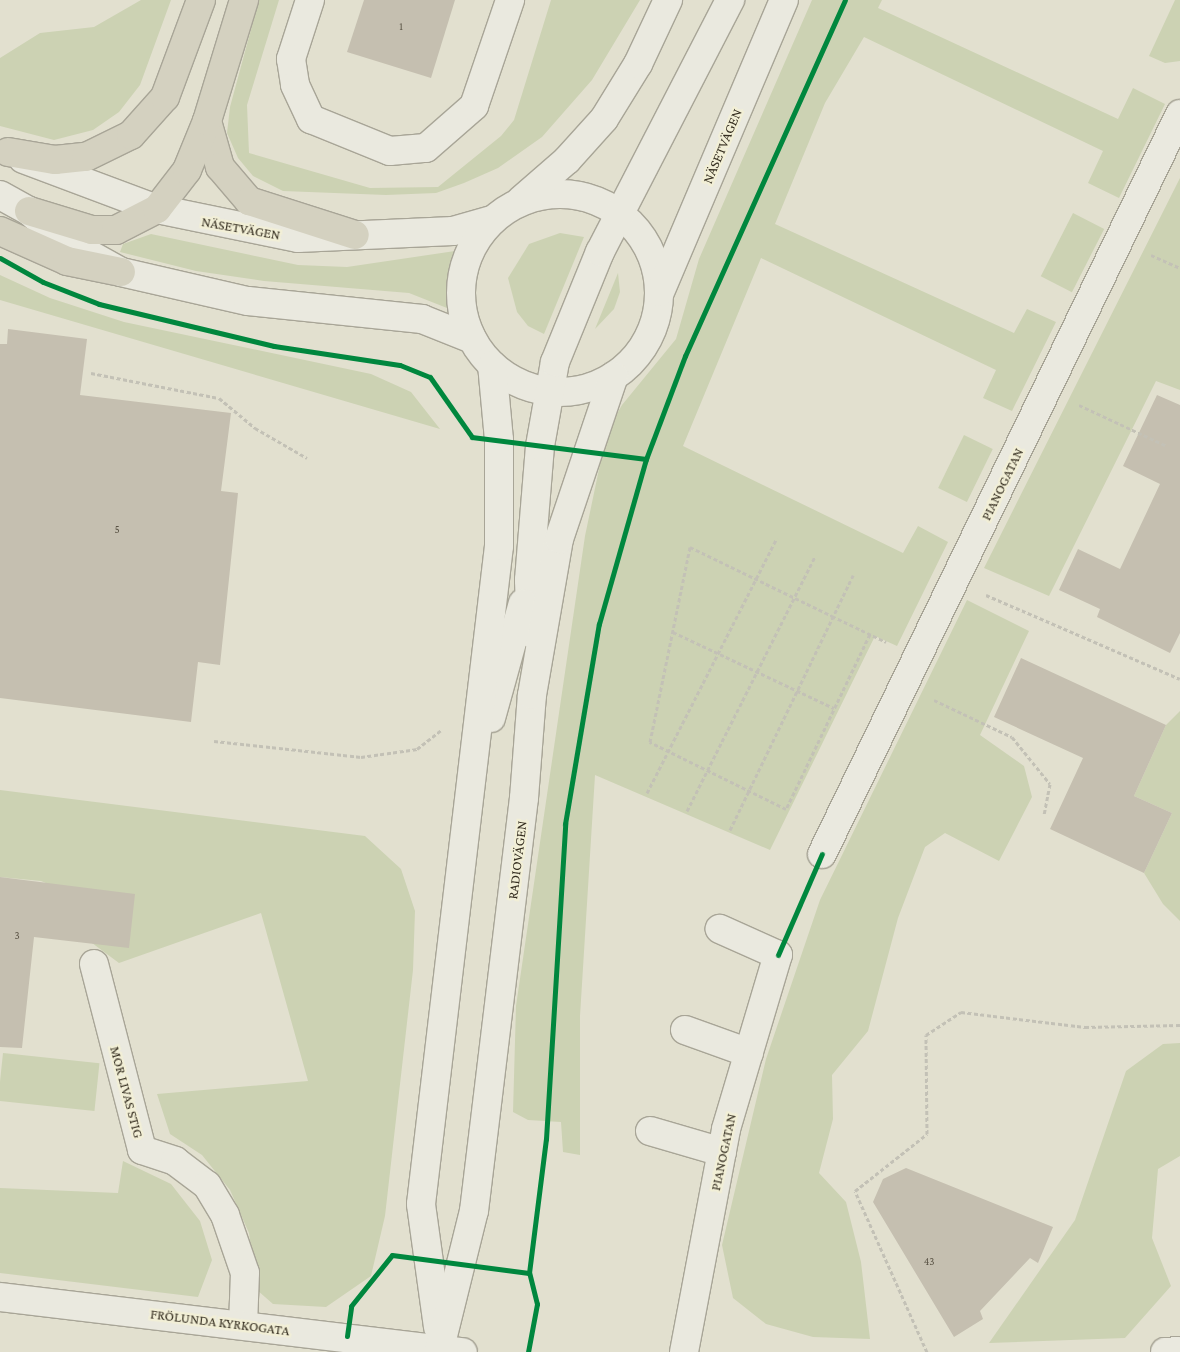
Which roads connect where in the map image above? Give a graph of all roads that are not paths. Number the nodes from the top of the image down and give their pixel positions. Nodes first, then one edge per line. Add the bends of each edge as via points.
1 (201, 0) edge
2 (244, 0) edge
3 (310, 0) edge
4 (510, 0) edge
5 (668, 0) edge
6 (730, 0) edge
7 (784, 0) edge
8 (1180, 114) edge
9 (207, 121) junction
10 (4, 150) edge
11 (0, 195) edge
12 (519, 202) junction
13 (157, 209) junction
14 (30, 210) junction
15 (621, 214) junction
16 (492, 220) junction
17 (0, 231) edge
18 (356, 235) junction
19 (121, 272) junction
20 (660, 292) junction
21 (472, 339) junction
22 (492, 365) junction
23 (614, 376) junction
24 (548, 392) junction
25 (529, 580) junction
26 (532, 695) junction
27 (469, 799) junction
28 (822, 854) dead end
29 (720, 929) dead end
30 (94, 964) dead end
31 (685, 1030) dead end
32 (749, 1053) junction
33 (650, 1131) dead end
34 (722, 1152) junction
35 (0, 1297) edge
36 (243, 1324) junction
37 (448, 1351) edge
38 (684, 1352) edge
39 (1165, 1352) edge
40 (1180, 1352) edge

1 - 10 highway via 165,97 131,135 86,156 55,160
2 - 9 highway
3 - 4 street via 291,59 295,85 310,119 390,151 426,148 474,106
5 - 12 street via 638,64 604,119 567,160
6 - 15 street
7 - 20 street, NÄSETVÄGEN
8 - 28 street, PIANOGATAN
9 - 13 highway via 187,170
9 - 18 highway via 220,166 249,202
10 - 13 street, NÄSETVÄGEN
11 - 14 street
12 - 15 street via 545,194 572,194 597,200
12 - 16 street
13 - 14 highway via 116,230 92,230
13 - 18 street, NÄSETVÄGEN via 298,238
14 - 19 street via 60,238
15 - 20 street via 649,248
15 - 24 street via 566,331
16 - 18 street, NÄSETVÄGEN via 453,231
16 - 21 street via 465,263 463,315
17 - 19 highway via 67,261
19 - 21 street via 248,301 422,319
20 - 23 street, NÄSETVÄGEN via 647,340
21 - 22 street
22 - 24 street via 508,378
22 - 27 street via 499,440 499,546
23 - 24 street via 571,392
23 - 26 street, RADIOVÄGEN via 559,539
24 - 25 street
25 - 26 street
25 - 27 street
26 - 37 street, RADIOVÄGEN via 524,798 474,1211
27 - 37 street via 421,1204
29 - 32 street, PIANOGATAN via 778,955
30 - 36 street, MOR LIVAS STIG via 142,1150 175,1161 207,1185 225,1215 245,1273
31 - 32 street
32 - 34 street, PIANOGATAN
33 - 34 street
34 - 38 street, PIANOGATAN
35 - 36 street, FRÖLUNDA KYRKOGATA
36 - 37 street, FRÖLUNDA KYRKOGATA
39 - 40 street

